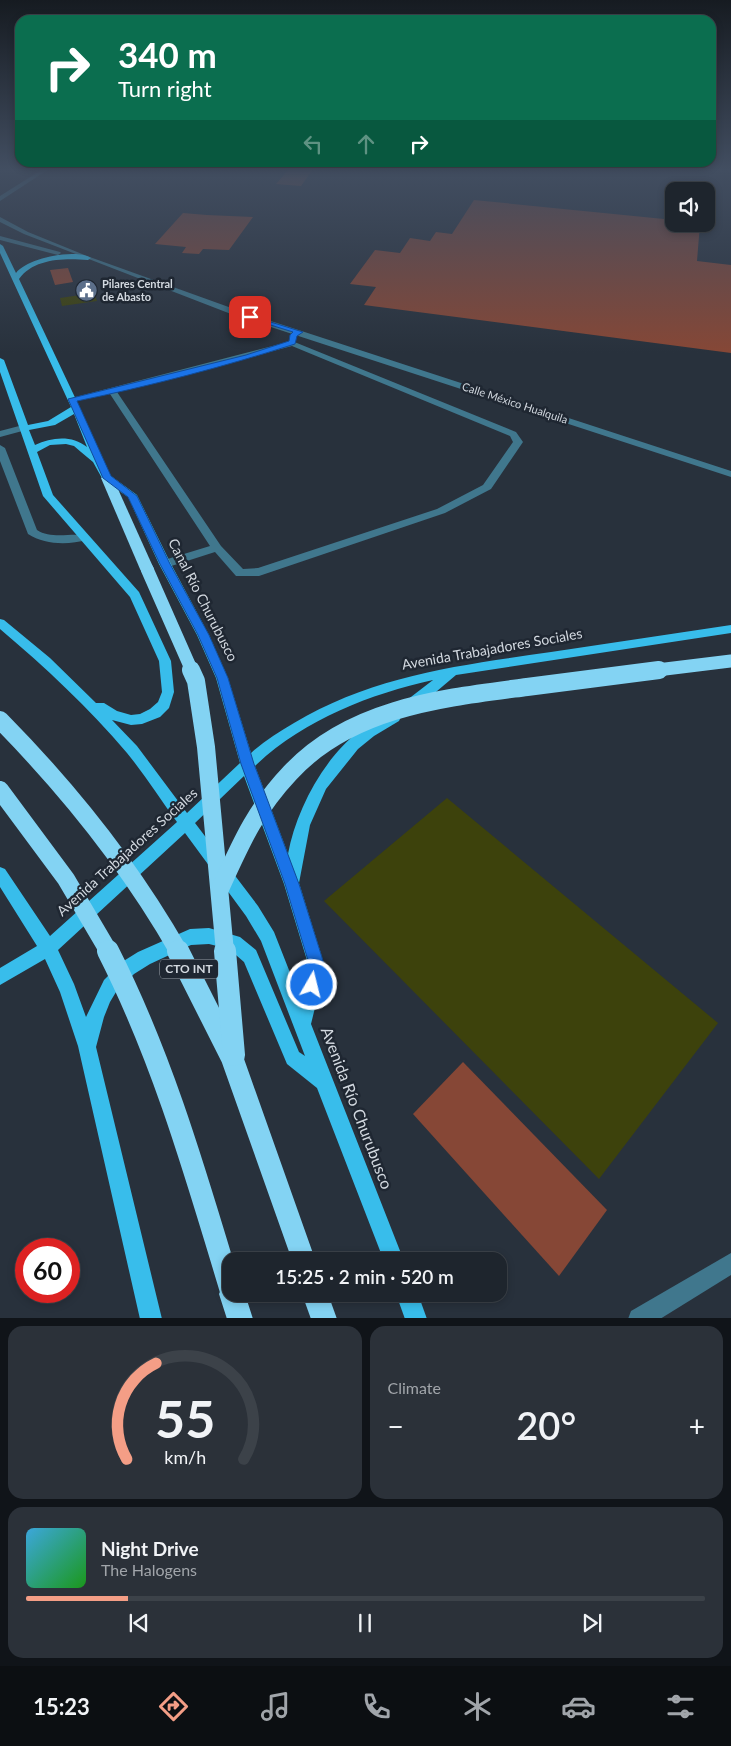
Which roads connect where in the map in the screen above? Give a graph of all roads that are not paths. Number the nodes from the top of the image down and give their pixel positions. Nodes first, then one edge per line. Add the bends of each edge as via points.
1 (21, 231) edge
2 (0, 238) edge
3 (0, 246) edge
4 (87, 257) junction
5 (16, 279) junction
6 (299, 332) junction
7 (292, 343) junction
8 (0, 360) edge
9 (112, 391) junction
10 (74, 404) junction
11 (23, 428) junction
12 (0, 434) edge
13 (0, 448) edge
14 (31, 452) junction
15 (100, 464) junction
16 (731, 474) edge
17 (107, 478) junction
18 (83, 538) junction
19 (217, 548) junction
20 (165, 564) junction
21 (0, 622) edge
22 (731, 629) edge
23 (731, 661) edge
24 (453, 672) junction
25 (86, 700) junction
26 (0, 720) edge
27 (247, 764) junction
28 (0, 790) edge
29 (188, 822) junction
30 (0, 874) edge
31 (292, 884) junction
32 (220, 889) junction
33 (48, 948) junction
34 (0, 977) edge
35 (302, 1023) junction
36 (88, 1046) junction
37 (235, 1064) junction
38 (323, 1081) junction
39 (301, 1252) edge
40 (390, 1252) edge
41 (222, 1259) edge
42 (731, 1264) edge
43 (235, 1302) edge
44 (318, 1302) edge
45 (410, 1302) edge
46 (150, 1318) edge
47 (240, 1318) edge
48 (324, 1318) edge
49 (416, 1318) edge
50 (639, 1318) edge

1 - 4 street
2 - 4 street
3 - 5 main road, Canal Río Churubusco
4 - 5 main road via 63,257 41,262 24,270
4 - 6 street, Calle México Hualquila via 234,312
5 - 10 main road, Canal Río Churubusco
6 - 7 street via 293,335
6 - 16 street, Calle México Hualquila
7 - 9 street
7 - 19 street via 513,434 518,442 487,487 441,511 259,572 240,573
8 - 11 main road
9 - 10 street
9 - 19 street
10 - 11 main road via 62,420
10 - 15 main road, Canal Río Churubusco
11 - 12 street
11 - 14 main road
13 - 18 street via 32,532 40,539
14 - 15 main road via 48,442 73,443
14 - 18 main road via 48,496
15 - 17 main road, Canal Río Churubusco
17 - 20 main road, Canal Río Churubusco via 132,496
17 - 32 highway, bridge via 196,680
18 - 25 main road via 135,595 164,661 168,692 159,709 137,720 113,715
19 - 20 street
20 - 27 main road, Canal Río Churubusco via 204,635 222,678
21 - 25 main road, Avenida Río Churubusco
22 - 24 main road, Avenida Trabajadores Sociales
23 - 32 highway, bridge via 449,697 372,717 319,747 283,779 250,825
24 - 27 main road, Avenida Trabajadores Sociales via 399,683 347,702 292,730
24 - 31 main road via 347,750 306,815 298,840
25 - 29 main road, Avenida Río Churubusco via 132,750
26 - 37 highway, CTO INT, bridge via 62,784 117,853 154,908 190,972
27 - 29 main road, Avenida Trabajadores Sociales
27 - 31 main road, Canal Río Churubusco
28 - 41 highway, bridge via 57,866 101,936 129,995 180,1122
29 - 33 main road, Avenida Trabajadores Sociales
29 - 35 main road, Avenida Río Churubusco via 268,938
30 - 33 main road
31 - 35 main road, Canal Río Churubusco via 317,967
32 - 37 highway, bridge
33 - 34 main road, Avenida Trabajadores Sociales
33 - 36 main road via 68,990
35 - 38 main road, Avenida Río Churubusco
36 - 38 main road via 104,996 128,968 190,937 209,936 234,943 250,956 292,1058
36 - 46 main road
37 - 39 highway, CTO INT, bridge
38 - 40 main road, Avenida Río Churubusco
42 - 50 street
43 - 47 highway
44 - 48 highway
45 - 49 main road

